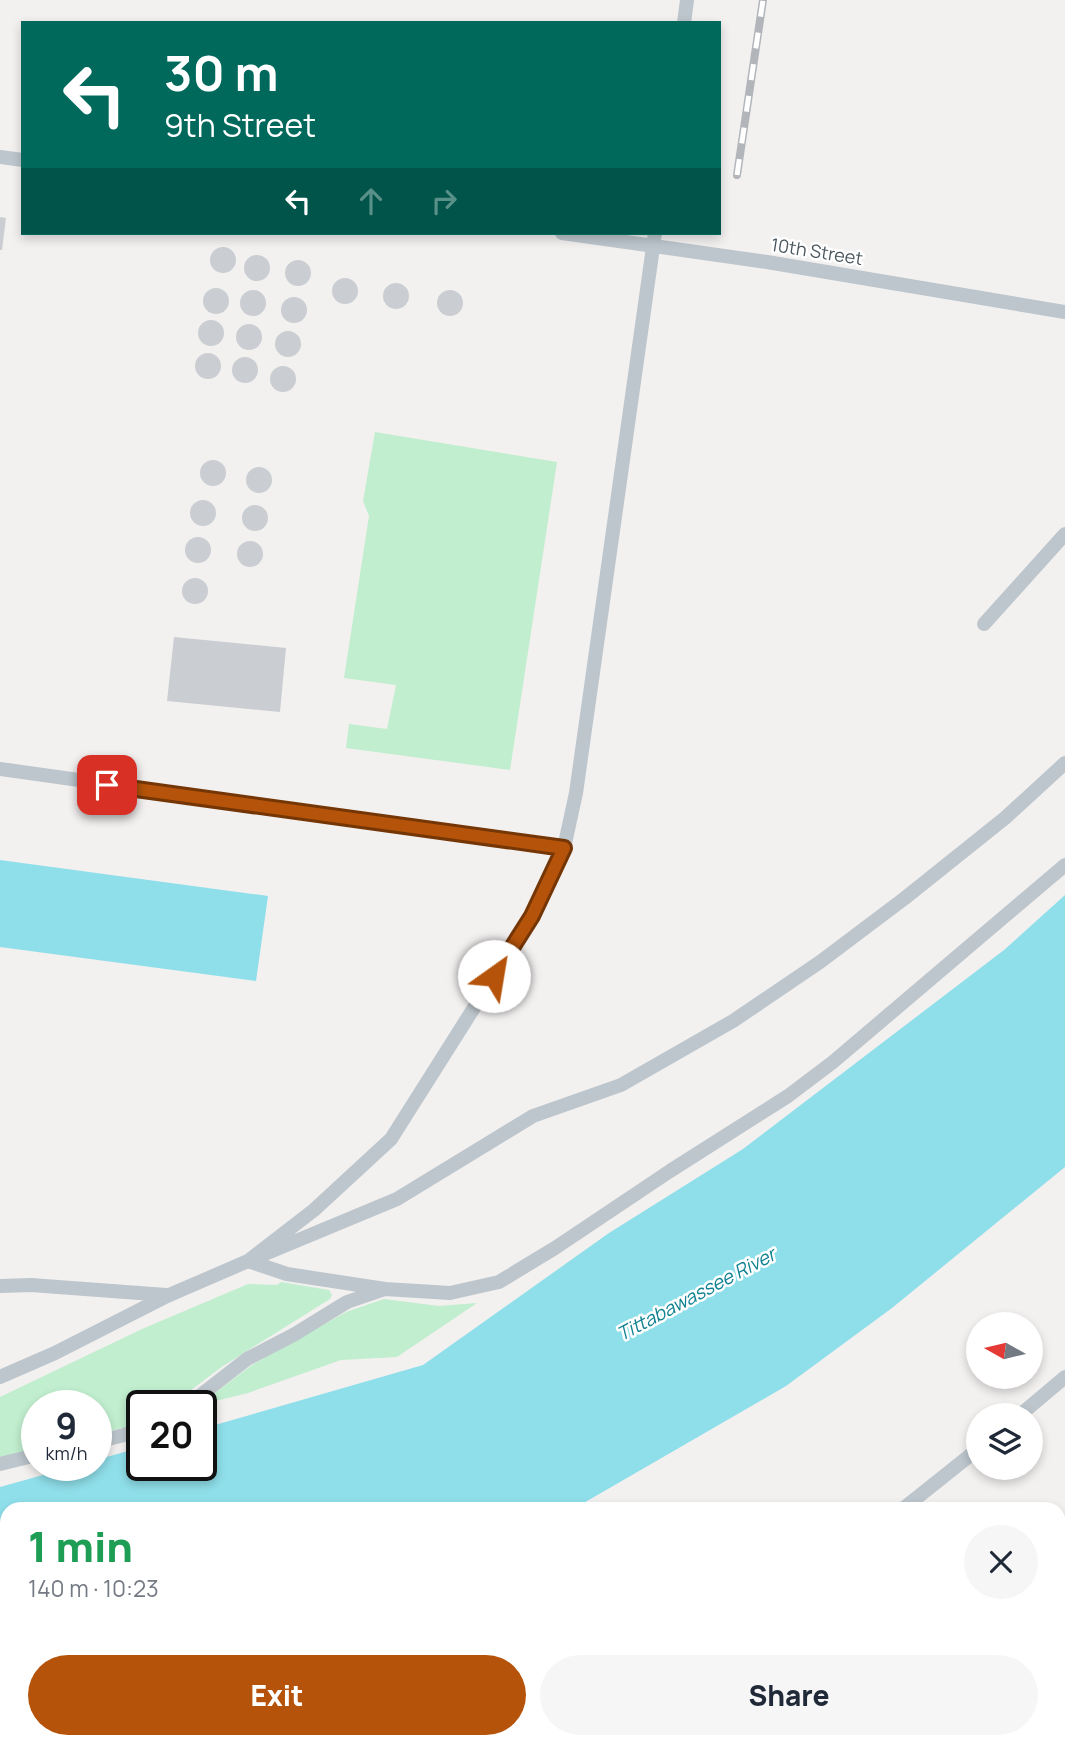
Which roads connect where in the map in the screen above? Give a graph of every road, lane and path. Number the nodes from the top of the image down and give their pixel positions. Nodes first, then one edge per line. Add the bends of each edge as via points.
1 (687, 0) edge
2 (684, 21) edge
3 (0, 157) edge
4 (21, 160) edge
5 (593, 235) edge
6 (654, 239) edge
7 (1065, 312) edge
8 (1065, 534) edge
9 (984, 625) dead end
10 (1065, 763) edge
11 (0, 769) edge
12 (564, 848) junction
13 (1065, 865) edge
14 (248, 1261) junction
15 (0, 1286) edge
16 (385, 1289) junction
17 (167, 1296) junction
18 (0, 1377) edge
19 (1065, 1377) edge
20 (207, 1390) edge
21 (1034, 1403) edge
22 (21, 1459) edge
23 (966, 1459) edge
24 (0, 1464) edge
25 (912, 1502) edge

1 - 2 lane
3 - 4 lane
5 - 6 lane, 10th Street
6 - 7 lane, 10th Street
6 - 12 lane via 576,793
8 - 9 lane
10 - 14 lane via 905,898 733,1021 621,1085 533,1116 397,1199
11 - 12 lane
12 - 14 lane via 532,916 391,1139 314,1210
13 - 16 lane via 788,1096 555,1248 499,1282 450,1293
14 - 16 lane via 287,1273
14 - 17 lane
15 - 17 lane via 31,1284
16 - 20 lane via 347,1302 247,1359
17 - 18 lane
19 - 21 lane
22 - 24 lane
23 - 25 lane

